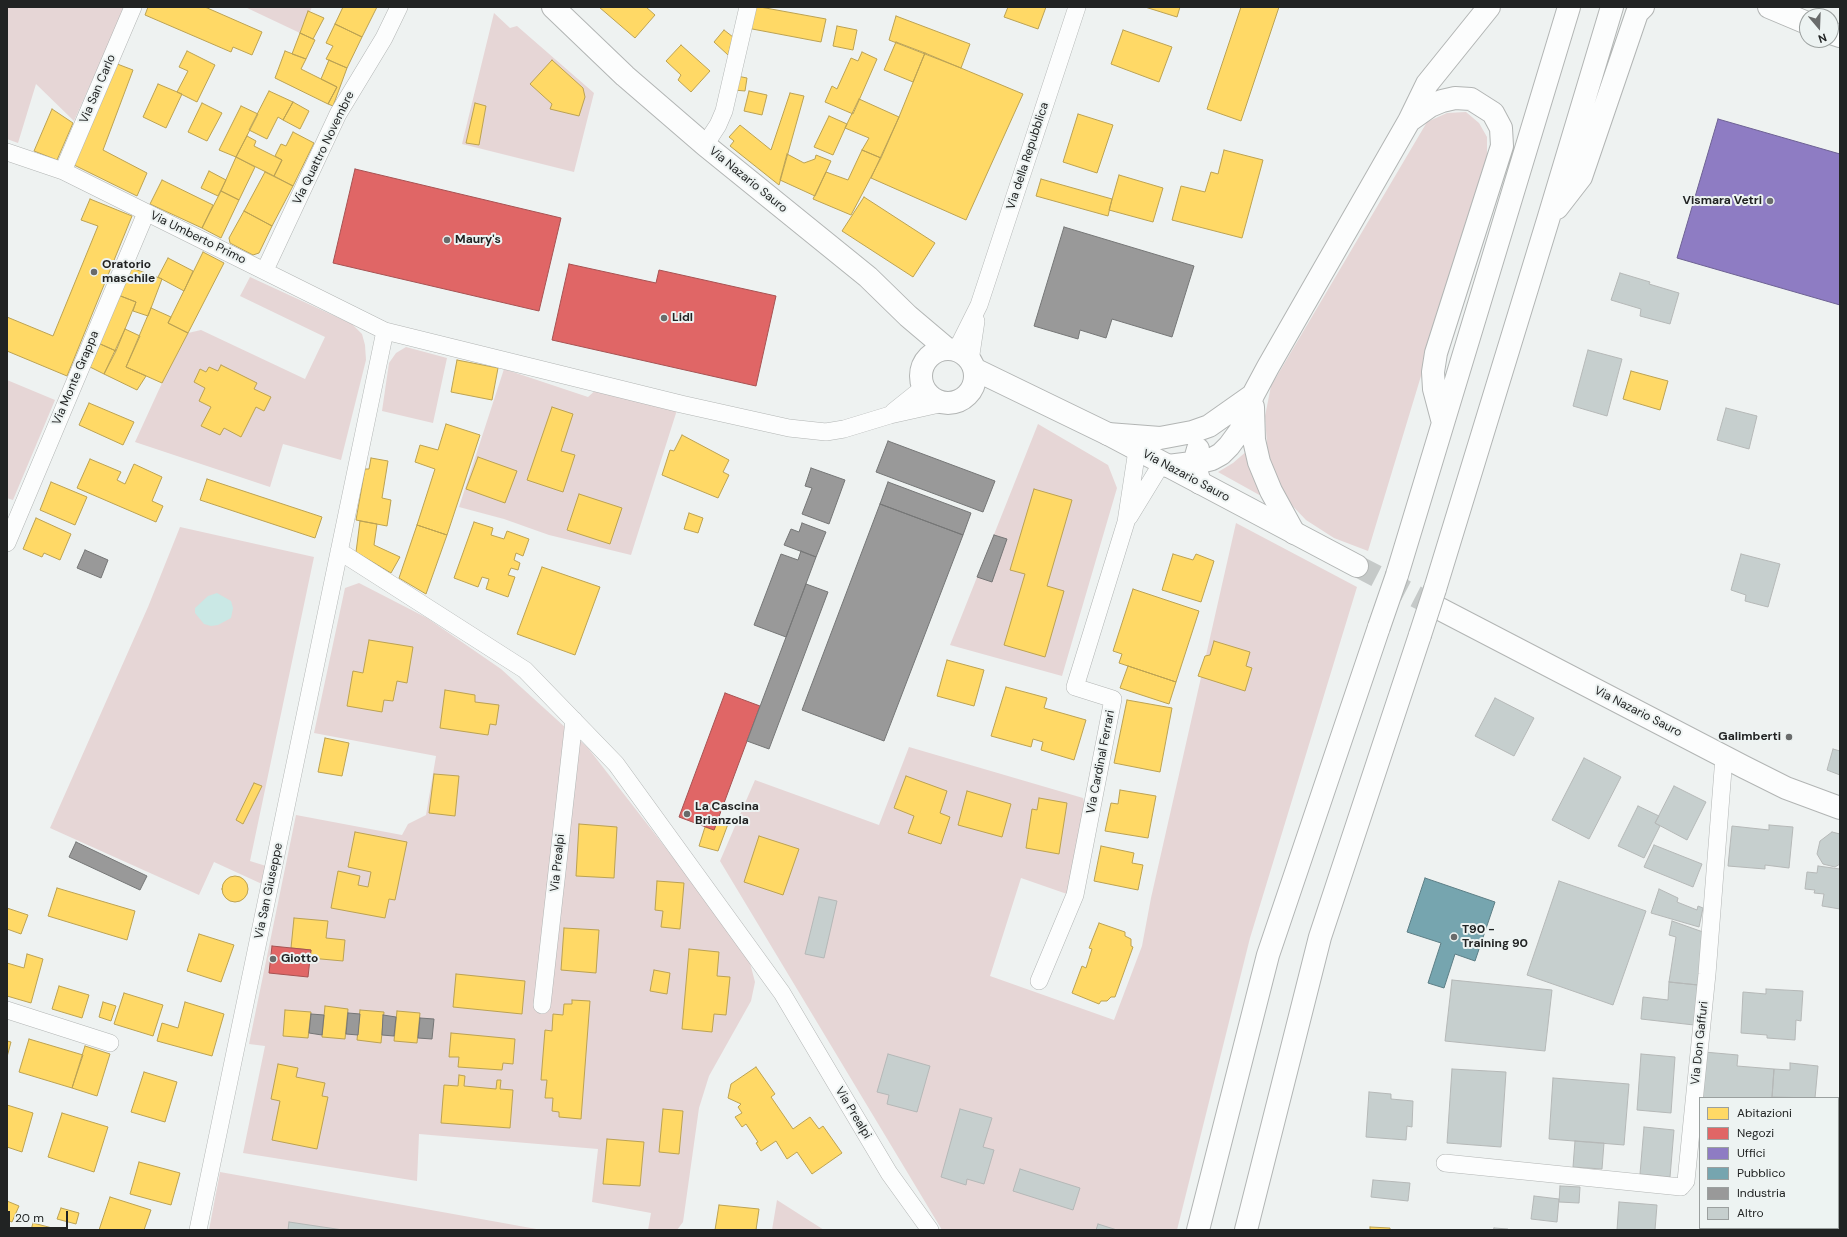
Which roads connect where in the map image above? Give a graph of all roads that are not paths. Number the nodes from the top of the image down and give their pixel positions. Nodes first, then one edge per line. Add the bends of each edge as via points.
1 (133, 7) edge
2 (399, 7) edge
3 (553, 7) edge
4 (748, 7) edge
5 (1077, 7) edge
6 (1489, 7) edge
7 (1569, 7) edge
8 (1612, 7) edge
9 (1643, 7) edge
10 (1769, 7) edge
11 (1799, 20) edge
12 (1409, 121) junction
13 (704, 145) junction
14 (7, 152) edge
15 (63, 171) junction
16 (146, 213) junction
17 (1548, 220) junction
18 (265, 270) junction
19 (908, 316) junction
20 (385, 331) junction
21 (962, 358) junction
22 (924, 362) junction
23 (923, 388) junction
24 (1014, 389) junction
25 (968, 394) junction
26 (1253, 395) junction
27 (944, 403) junction
28 (890, 415) junction
29 (1443, 423) junction
30 (1209, 426) junction
31 (1108, 434) junction
32 (1137, 450) junction
33 (1165, 464) junction
34 (1197, 473) junction
35 (1126, 522) junction
36 (1294, 533) junction
37 (7, 543) edge
38 (339, 551) junction
39 (1357, 566) tunnel mouth
40 (1437, 599) junction
41 (574, 720) junction
42 (1724, 757) junction
43 (1840, 808) edge
44 (1039, 981) dead end
45 (542, 1005) dead end
46 (7, 1010) edge
47 (110, 1043) dead end
48 (1445, 1163) dead end
49 (198, 1230) edge
50 (930, 1230) edge
51 (1198, 1230) edge
52 (1246, 1230) edge

1 - 15 street, Via San Carlo
2 - 18 street, Via Quattro Novembre via 384,38 338,114
3 - 13 main road, Via Nazario Sauro via 625,76
4 - 13 street via 724,111
5 - 21 street, Via della Repubblica
6 - 12 main road via 1427,84
7 - 29 main road
8 - 17 main road
9 - 17 main road via 1637,13 1581,176
10 - 11 main road
12 - 26 main road
12 - 29 main road via 1442,101 1470,99 1493,113 1501,128 1502,146 1436,353 1434,389
13 - 19 main road, Via Nazario Sauro via 868,277
14 - 15 street, Via Umberto Primo
15 - 16 street, Via Umberto Primo
16 - 18 street, Via Umberto Primo
16 - 37 street, Via Monte Grappa
17 - 40 main road
18 - 20 street, Via Umberto Primo
19 - 21 main road, Via Nazario Sauro
19 - 22 main road
20 - 28 street, Via Umberto Primo via 681,404 790,428 826,432 844,430
20 - 38 street, Via San Giuseppe
21 - 22 main road via 938,351
21 - 24 main road, Via Nazario Sauro
21 - 25 main road via 974,378
22 - 23 main road via 921,371
23 - 27 main road via 928,395
23 - 28 street
24 - 25 main road
24 - 31 main road, Via Nazario Sauro
25 - 27 main road via 961,400
26 - 30 main road
26 - 34 main road via 1240,431 1221,454
26 - 36 main road via 1254,440 1259,462 1271,491
27 - 28 street, Via Umberto Primo
29 - 51 main road, bridge via 1397,575 1268,955
30 - 31 main road via 1160,438
30 - 34 main road via 1199,446
31 - 32 main road, Via Nazario Sauro
32 - 33 main road, Via Nazario Sauro
32 - 35 street, Via Cardinal Ferrari
33 - 34 main road
33 - 35 street, Via Cardinal Ferrari
34 - 36 main road, Via Nazario Sauro
35 - 44 street, Via Cardinal Ferrari via 1075,686 1113,699 1075,895
36 - 39 main road, Via Nazario Sauro
38 - 41 street, Via Prealpi via 526,670
38 - 49 street, Via San Giuseppe
40 - 42 main road, Via Nazario Sauro
40 - 52 main road, bridge via 1420,635 1320,937
41 - 45 street, Via Prealpi
41 - 50 street, Via Prealpi via 616,764 782,993 889,1173
42 - 43 main road, Via Nazario Sauro via 1786,788
42 - 48 street, Via Don Gaffuri via 1707,974 1686,1181 1680,1187
46 - 47 street

